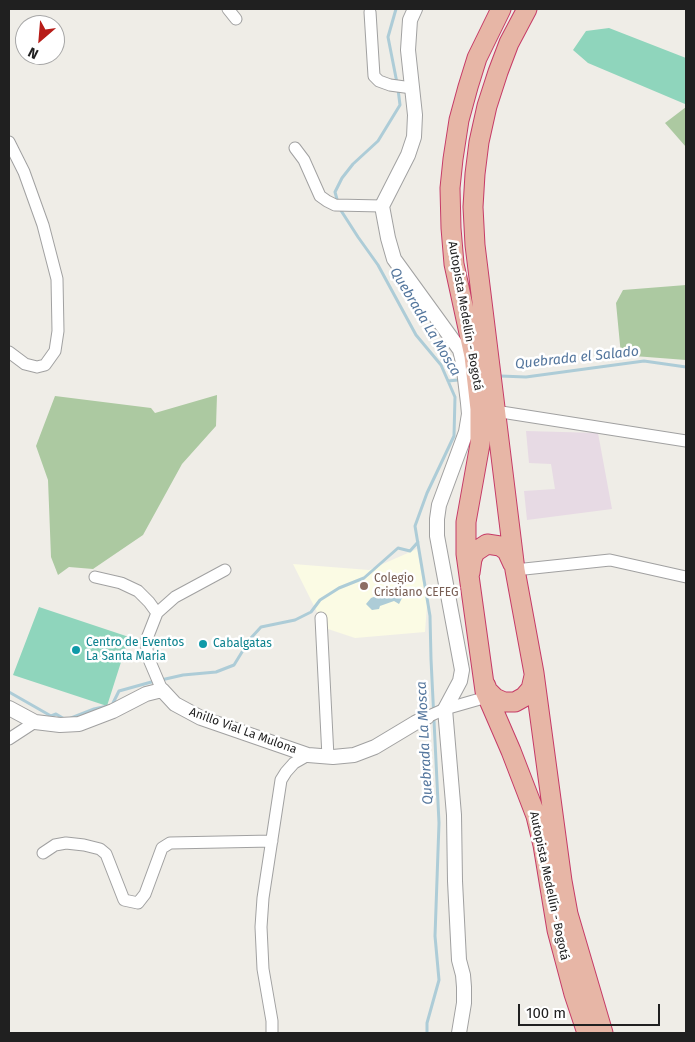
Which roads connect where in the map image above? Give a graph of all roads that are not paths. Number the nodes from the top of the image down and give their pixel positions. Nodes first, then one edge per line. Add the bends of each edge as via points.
1 (228, 9) edge
2 (415, 9) edge
3 (501, 9) edge
4 (527, 9) edge
5 (370, 12) dead end
6 (236, 19) dead end
7 (407, 87) junction
8 (9, 142) edge
9 (295, 148) dead end
10 (382, 206) junction
11 (9, 352) edge
12 (495, 411) junction
13 (686, 441) edge
14 (225, 570) dead end
15 (515, 570) junction
16 (686, 577) edge
17 (95, 578) dead end
18 (469, 587) junction
19 (157, 613) junction
20 (321, 618) dead end
21 (534, 673) junction
22 (159, 684) junction
23 (486, 689) junction
24 (9, 708) edge
25 (437, 713) junction
26 (35, 722) junction
27 (9, 739) edge
28 (308, 754) junction
29 (328, 757) junction
30 (272, 841) junction
31 (43, 853) dead end
32 (272, 1033) edge
33 (459, 1033) edge
34 (587, 1033) edge
35 (603, 1033) edge

1 - 6 street
2 - 7 street via 408,34
3 - 18 highway, Autopista Medellín - Bogotá via 477,58 468,87 459,120 450,188 454,264 474,356 480,409 480,444 466,522
4 - 12 highway, Autopista Medellín - Bogotá via 509,43 492,89 475,174 475,246
5 - 7 street via 374,76 380,82
7 - 10 street via 415,115 414,137
8 - 11 street via 44,225 56,279 58,331 55,351 45,364 37,367 25,364
9 - 10 street via 320,196 327,202
10 - 25 street via 394,259 460,350 467,394 469,414 466,432 439,505 437,519 462,670 460,681
12 - 13 street
12 - 15 highway, Autopista Medellín - Bogotá
14 - 19 street via 175,597
15 - 16 street via 610,560
15 - 18 highway via 507,551 493,544 482,546 472,559
15 - 21 highway, Autopista Medellín - Bogotá
17 - 19 street via 121,582 138,591
18 - 23 highway, Autopista Medellín - Bogotá
19 - 22 street via 146,641 148,657
20 - 29 street
21 - 23 highway via 531,689 515,702 495,698
21 - 35 highway, Autopista Medellín - Bogotá via 568,914
22 - 26 street via 114,711 78,724
22 - 28 street, Anillo Vial La Mulona via 175,704 193,715
23 - 25 street
23 - 34 highway, Autopista Medellín - Bogotá via 536,816 557,930
24 - 26 street
25 - 29 street, Anillo Vial La Mulona via 365,752
25 - 33 street via 454,814 459,960 464,987
26 - 27 street
28 - 29 street, Anillo Vial La Mulona
28 - 30 street via 294,763 281,780
30 - 31 street via 170,843 162,848 145,894 138,903 124,900 106,854 100,849 66,843 54,845
30 - 32 street via 261,927

